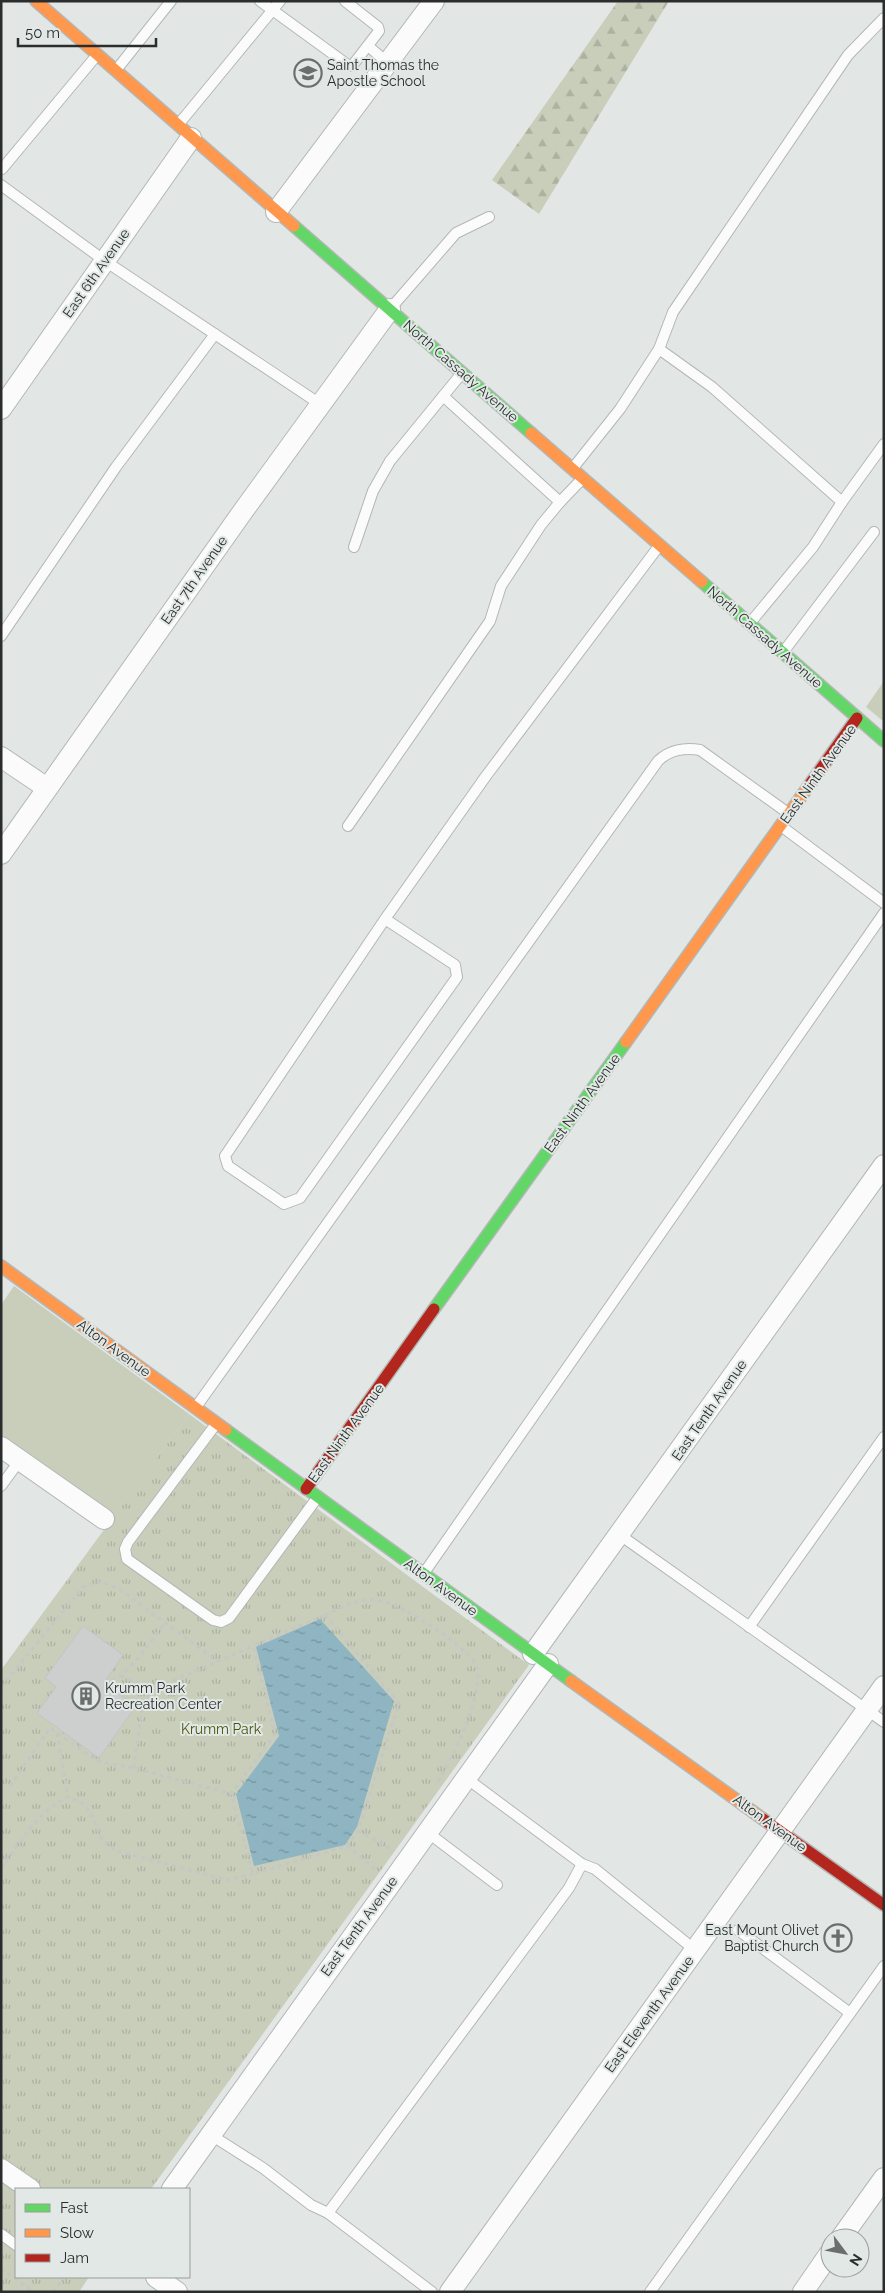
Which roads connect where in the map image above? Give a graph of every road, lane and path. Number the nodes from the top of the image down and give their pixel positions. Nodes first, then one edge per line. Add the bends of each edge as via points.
1 (36, 1) edge
2 (171, 1) edge
3 (260, 1) edge
4 (280, 1) edge
5 (345, 1) edge
6 (434, 1) edge
7 (273, 10) junction
8 (884, 18) edge
9 (368, 46) junction
10 (97, 55) junction
11 (388, 63) junction
12 (115, 71) junction
13 (184, 132) junction
14 (2, 170) edge
15 (1, 186) edge
16 (276, 212) junction
17 (489, 218) dead end
18 (105, 260) junction
19 (390, 309) junction
20 (215, 334) junction
21 (659, 349) junction
22 (462, 372) junction
23 (443, 396) junction
24 (320, 404) junction
25 (1, 409) edge
26 (884, 444) edge
27 (572, 468) junction
28 (584, 478) junction
29 (560, 502) junction
30 (842, 502) junction
31 (874, 532) dead end
32 (659, 545) junction
33 (354, 547) dead end
34 (750, 624) junction
35 (1, 636) edge
36 (783, 653) junction
37 (857, 718) junction
38 (884, 741) edge
39 (1, 757) edge
40 (47, 788) junction
41 (789, 814) junction
42 (348, 826) dead end
43 (781, 826) junction
44 (1, 854) edge
45 (884, 903) edge
46 (884, 913) edge
47 (385, 919) junction
48 (884, 1165) edge
49 (1, 1266) edge
50 (196, 1408) junction
51 (216, 1423) junction
52 (884, 1437) edge
53 (1, 1447) edge
54 (20, 1460) junction
55 (1, 1486) edge
56 (306, 1488) junction
57 (318, 1497) junction
58 (104, 1518) dead end
59 (620, 1535) junction
60 (423, 1574) junction
61 (325, 1615) junction
62 (165, 1623) junction
63 (749, 1627) junction
64 (253, 1646) junction
65 (541, 1659) junction
66 (218, 1662) junction
67 (121, 1676) junction
68 (104, 1683) dead end
69 (884, 1686) edge
70 (1, 1687) edge
71 (149, 1694) junction
72 (867, 1710) junction
73 (884, 1722) edge
74 (57, 1733) junction
75 (134, 1768) junction
76 (466, 1778) junction
77 (10, 1786) dead end
78 (432, 1791) dead end
79 (231, 1794) junction
80 (68, 1797) junction
81 (358, 1831) junction
82 (781, 1831) junction
83 (427, 1832) junction
84 (347, 1846) junction
85 (408, 1859) junction
86 (582, 1864) junction
87 (1, 1868) edge
88 (253, 1874) junction
89 (391, 1882) junction
90 (497, 1885) dead end
91 (884, 1905) edge
92 (738, 1930) dead end
93 (695, 1950) junction
94 (884, 1966) edge
95 (850, 2013) junction
96 (211, 2135) junction
97 (1, 2169) edge
98 (884, 2178) edge
99 (29, 2188) edge
100 (173, 2188) edge
101 (328, 2213) junction
102 (848, 2228) edge
103 (1, 2234) edge
104 (15, 2244) edge
105 (820, 2268) edge
106 (1, 2270) edge
107 (63, 2278) edge
108 (157, 2278) edge
109 (34, 2292) edge
110 (53, 2292) edge
111 (177, 2292) edge
112 (432, 2292) edge
113 (450, 2292) edge
114 (650, 2292) edge
115 (803, 2292) edge

1 - 10 street, North Cassady Avenue
2 - 12 lane
3 - 7 lane
4 - 7 lane
5 - 9 lane via 378,27 379,31
6 - 11 street
7 - 9 lane via 348,65 355,64
7 - 13 lane
8 - 21 lane via 848,55 814,102 672,312
9 - 11 lane
10 - 12 street, North Cassady Avenue
10 - 14 lane
11 - 16 street
12 - 13 street, North Cassady Avenue
13 - 16 street, North Cassady Avenue
13 - 18 street, East 6th Avenue
15 - 18 lane
16 - 19 street, North Cassady Avenue
17 - 19 lane via 456,233
18 - 20 lane
18 - 25 street, East 6th Avenue
19 - 22 street, North Cassady Avenue
19 - 24 street, East 7th Avenue
20 - 24 lane
20 - 35 lane via 116,467
21 - 27 lane via 620,409
21 - 30 lane via 712,386
22 - 23 lane
22 - 27 street, North Cassady Avenue
23 - 29 lane
23 - 33 lane via 390,461 373,491
24 - 40 street, East 7th Avenue
26 - 30 lane
27 - 28 street, North Cassady Avenue
28 - 29 lane
28 - 32 street, North Cassady Avenue
29 - 42 lane via 541,524 500,586 490,621
30 - 34 lane via 812,547
31 - 36 lane
32 - 34 street, North Cassady Avenue
32 - 47 lane via 486,776
34 - 36 street, North Cassady Avenue
36 - 37 street, North Cassady Avenue
37 - 38 street, North Cassady Avenue
37 - 41 street, East Ninth Avenue
39 - 40 street
40 - 44 street, East 7th Avenue
41 - 43 street, East Ninth Avenue
41 - 50 lane via 700,750 671,752 658,761
43 - 45 lane
43 - 56 street, East Ninth Avenue
46 - 60 lane
47 - 47 lane via 225,1156 228,1166 284,1204 300,1198 457,977 455,965
48 - 59 street, East Tenth Avenue
49 - 50 street, Alton Avenue
50 - 51 street, Alton Avenue
51 - 56 street, Alton Avenue
51 - 57 lane via 128,1542 125,1549 127,1559 213,1620 222,1622 229,1618
52 - 63 lane
53 - 54 street
54 - 55 lane
54 - 58 street
56 - 57 street, Alton Avenue
57 - 60 street, Alton Avenue
59 - 63 lane
59 - 65 street, East Tenth Avenue
60 - 65 street, Alton Avenue
61 - 64 path
61 - 78 path via 349,1604 372,1600 396,1605 464,1650 477,1667 478,1686 473,1707
61 - 81 path via 399,1703
62 - 66 path
62 - 67 path
62 - 70 path via 109,1584 96,1582 83,1587
63 - 72 lane
64 - 66 path
64 - 79 path via 275,1734
65 - 76 street, East Tenth Avenue
65 - 82 street, Alton Avenue
66 - 71 path
67 - 68 path
67 - 71 path via 138,1682
69 - 72 street, East Eleventh Avenue
71 - 75 path via 142,1708
72 - 73 lane
72 - 82 street, East Eleventh Avenue
74 - 75 path via 97,1761
74 - 77 path via 50,1728
74 - 80 path
75 - 79 path
76 - 83 street, East Tenth Avenue
76 - 86 lane
79 - 88 path
80 - 87 path via 41,1815
80 - 88 path via 84,1804 93,1816 105,1846 226,1880
81 - 84 path
81 - 85 path
82 - 91 street, Alton Avenue
82 - 93 street, East Eleventh Avenue
83 - 85 street, East Tenth Avenue
83 - 90 lane
84 - 88 path
84 - 89 path
85 - 89 street, East Tenth Avenue
86 - 93 lane via 595,1869
86 - 101 lane via 569,1888
89 - 96 street, East Tenth Avenue
92 - 95 lane
93 - 113 street, East Eleventh Avenue
94 - 95 lane
95 - 114 lane
96 - 100 street, East Tenth Avenue
96 - 101 lane via 263,2168 310,2205
97 - 99 street
98 - 102 street
101 - 112 lane
103 - 104 lane
105 - 115 street
106 - 109 path
107 - 110 path
108 - 111 street

